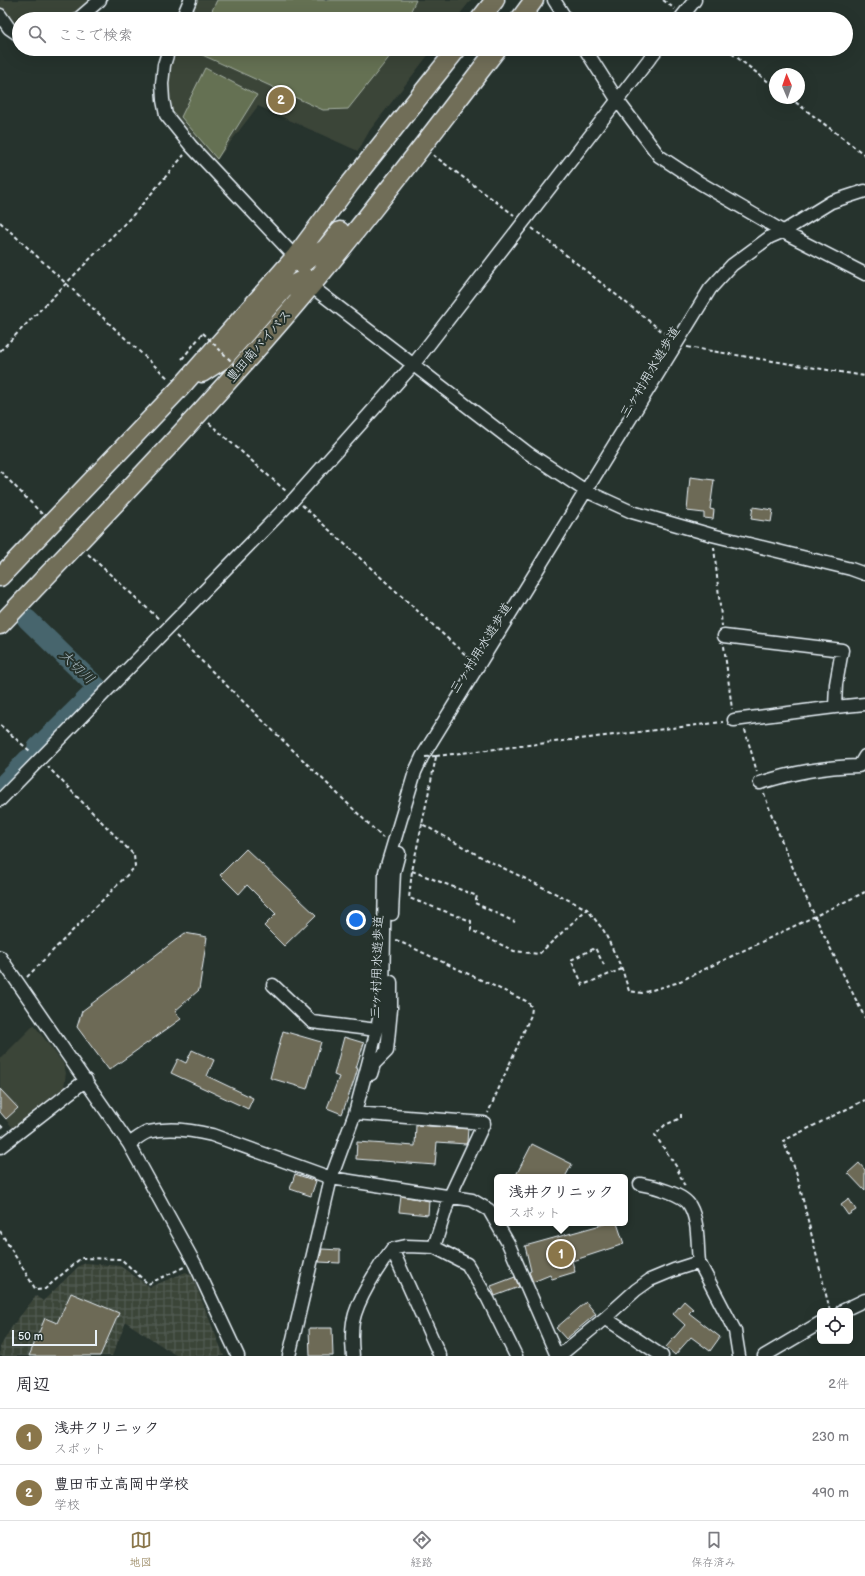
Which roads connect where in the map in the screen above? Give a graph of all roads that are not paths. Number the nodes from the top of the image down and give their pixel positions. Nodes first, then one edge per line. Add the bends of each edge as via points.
1 (100, 0) edge
2 (190, 0) edge
3 (495, 0) edge
4 (534, 0) edge
5 (554, 0) edge
6 (694, 0) edge
7 (86, 12) edge
8 (185, 12) edge
9 (486, 12) edge
10 (525, 12) edge
11 (562, 12) edge
12 (685, 12) edge
13 (0, 16) edge
14 (12, 30) edge
15 (167, 56) edge
16 (451, 56) edge
17 (491, 56) edge
18 (589, 56) edge
19 (652, 56) edge
20 (618, 101) junction
21 (430, 137) junction
22 (865, 191) edge
23 (865, 197) edge
24 (787, 233) junction
25 (303, 271) junction
26 (865, 274) edge
27 (413, 365) junction
28 (180, 388) junction
29 (590, 493) junction
30 (865, 574) edge
31 (0, 577) edge
32 (0, 625) edge
33 (724, 636) dead end
34 (865, 704) edge
35 (835, 707) junction
36 (738, 720) road end
37 (865, 756) edge
38 (760, 783) road end
39 (0, 800) edge
40 (0, 957) edge
41 (274, 985) dead end
42 (377, 1030) junction
43 (86, 1080) junction
44 (357, 1114) junction
45 (129, 1144) junction
46 (0, 1146) edge
47 (332, 1178) junction
48 (640, 1184) dead end
49 (450, 1196) junction
50 (494, 1219) edge
51 (498, 1226) edge
52 (434, 1247) junction
53 (392, 1249) junction
54 (698, 1262) junction
55 (865, 1300) edge
56 (848, 1308) edge
57 (605, 1318) junction
58 (817, 1325) edge
59 (238, 1356) edge
60 (289, 1356) edge
61 (353, 1356) edge
62 (440, 1356) edge
63 (516, 1356) edge
64 (558, 1356) edge
65 (662, 1356) edge
66 (739, 1356) edge
67 (764, 1356) edge

1 - 7 street
2 - 8 street
3 - 9 highway
4 - 10 highway
5 - 11 street
6 - 12 street
13 - 14 street
15 - 25 street via 162,100 166,115
16 - 25 highway, 豊田南バイパス via 349,185
17 - 21 highway, 豊田南バイパス
18 - 20 street
19 - 20 street
20 - 24 street via 659,156 700,183
20 - 27 street
21 - 25 highway, 豊田南バイパス
21 - 25 highway via 401,158 325,249
22 - 24 street via 830,202
23 - 24 street via 832,207
24 - 26 street
24 - 29 street via 770,237 732,265 710,289
25 - 27 street
25 - 28 highway, 豊田南バイパス
25 - 28 highway via 222,360
25 - 32 highway, 豊田南バイパス via 199,414
27 - 29 street via 528,453
27 - 39 street via 294,498
28 - 31 highway, 豊田南バイパス
29 - 30 street via 632,512
29 - 42 street via 478,666 417,767 385,872 383,995
29 - 44 street, 三ヶ村用水遊歩道 via 424,768 408,813 394,872 391,1009 387,1051 374,1064
33 - 35 street via 842,650
34 - 35 street
35 - 36 street
37 - 38 street via 860,766 828,767 789,774
40 - 43 street
41 - 42 street via 312,1022
42 - 44 street
43 - 45 street
43 - 46 street
44 - 47 street
44 - 49 street via 484,1123
45 - 47 street via 148,1132 192,1130
45 - 59 street via 195,1264
47 - 49 street
47 - 60 street
48 - 54 street via 670,1192 690,1205 696,1225
49 - 50 street via 472,1200 489,1210
49 - 52 street
51 - 64 street
52 - 53 street via 406,1246
52 - 63 street via 467,1264 488,1299
53 - 61 street via 381,1263 357,1307 353,1321
53 - 62 street
54 - 57 street via 650,1280
54 - 66 street via 735,1330
55 - 56 street
57 - 64 street
57 - 65 street
58 - 67 street

